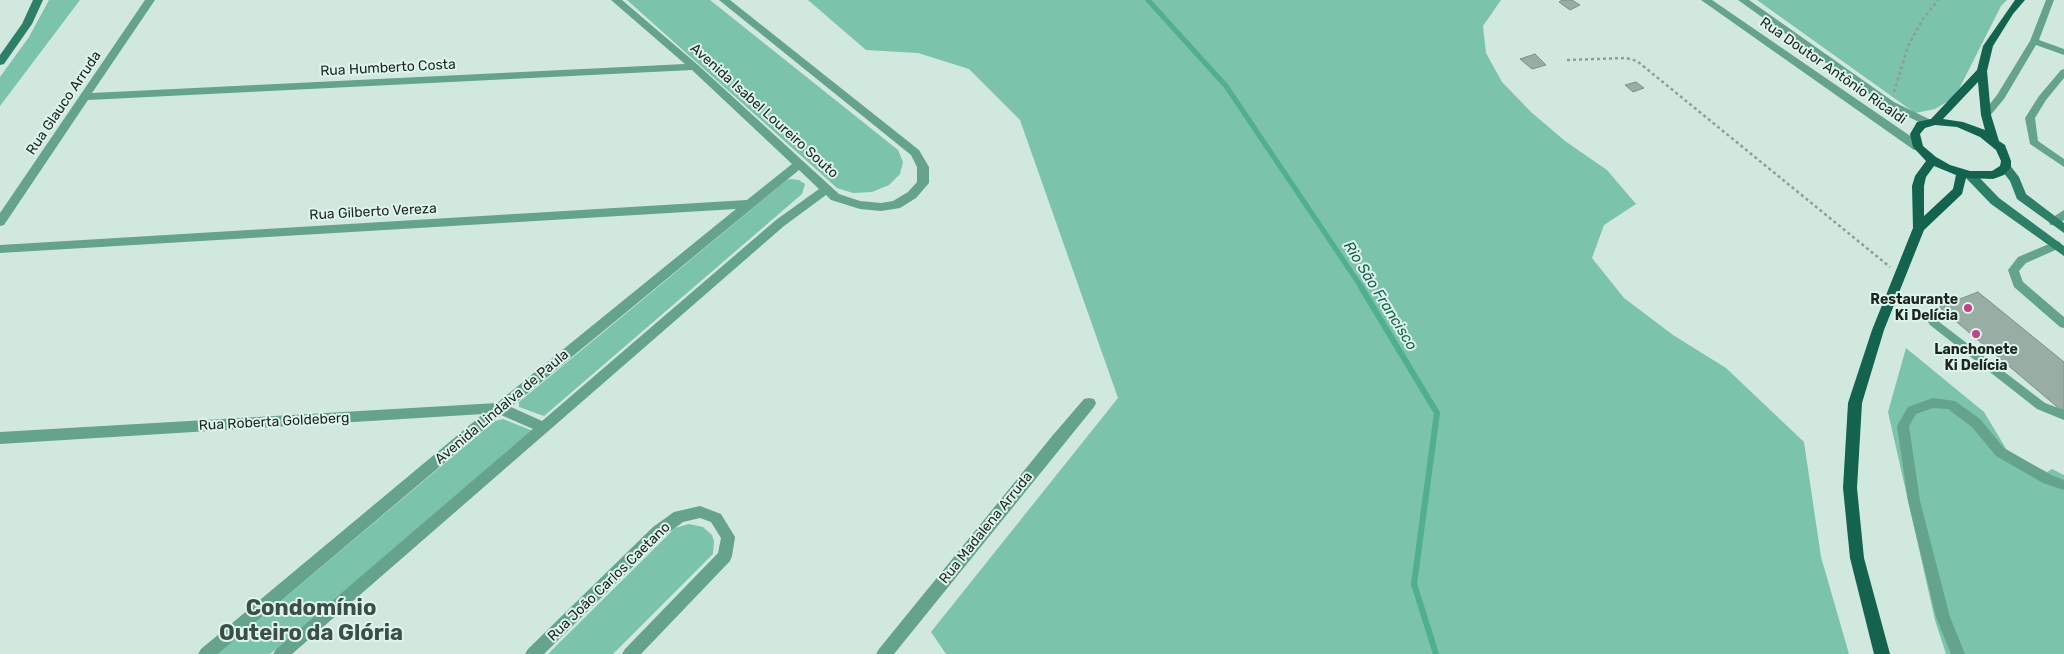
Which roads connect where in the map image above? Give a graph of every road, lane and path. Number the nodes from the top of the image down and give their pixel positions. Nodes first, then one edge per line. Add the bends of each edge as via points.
1 (38, 0) edge
2 (150, 0) edge
3 (616, 0) edge
4 (724, 0) edge
5 (1706, 0) edge
6 (1743, 0) edge
7 (1938, 0) edge
8 (2020, 0) edge
9 (2050, 0) edge
10 (2034, 41) junction
11 (2064, 52) edge
12 (1567, 60) dead end
13 (0, 62) edge
14 (694, 67) junction
15 (1982, 71) junction
16 (2064, 72) edge
17 (84, 97) junction
18 (1890, 104) junction
19 (1986, 115) junction
20 (1931, 122) junction
21 (1994, 142) junction
22 (1918, 147) junction
23 (1932, 160) junction
24 (800, 163) junction
25 (2064, 164) edge
26 (2005, 167) junction
27 (1966, 174) junction
28 (826, 189) junction
29 (747, 204) junction
30 (2064, 214) edge
31 (0, 222) edge
32 (2059, 225) edge
33 (1919, 228) junction
34 (0, 249) edge
35 (2060, 249) edge
36 (1900, 275) junction
37 (1934, 322) dead end
38 (2064, 324) edge
39 (1089, 403) dead end
40 (500, 408) junction
41 (2064, 415) edge
42 (545, 428) junction
43 (0, 438) edge
44 (2064, 485) edge
45 (206, 654) edge
46 (282, 654) edge
47 (533, 654) edge
48 (630, 654) edge
49 (884, 654) edge
50 (1882, 654) edge
51 (1958, 654) edge

1 - 13 main road via 27,24
2 - 17 street, Rua Glauco Arruda
3 - 14 street, Avenida Isabel Loureiro Souto
4 - 28 street, Avenida Isabel Loureiro Souto via 914,153 923,167 923,183 896,205 860,205 835,197
5 - 22 street, Rua Doutor Antônio Ricaldi
6 - 18 street, Rua Doutor Antônio Ricaldi
7 - 18 path via 1908,46
8 - 15 main road via 1988,46
9 - 10 lane
10 - 11 lane
10 - 19 lane via 2001,97
12 - 36 path via 1626,58 1637,61
14 - 17 street, Rua Humberto Costa
14 - 24 street, Avenida Isabel Loureiro Souto
15 - 19 main road
15 - 20 main road
16 - 25 lane via 2030,118 2033,142
17 - 31 street, Rua Glauco Arruda
18 - 20 street, Rua Doutor Antônio Ricaldi
19 - 21 main road
20 - 21 main road via 1947,121 1972,128
20 - 22 main road via 1916,129
21 - 26 main road via 2005,155
22 - 23 main road
23 - 27 main road
23 - 33 main road via 1918,186
24 - 28 street, Avenida Isabel Loureiro Souto
24 - 29 street, Avenida Lindalva de Paula
26 - 27 main road via 1993,175
26 - 32 main road via 2021,196
27 - 33 main road via 1958,191
27 - 35 main road via 1995,201
28 - 42 street via 780,223
29 - 34 street, Rua Gilberto Vereza
29 - 40 street, Avenida Lindalva de Paula
30 - 32 lane
33 - 36 main road
35 - 38 lane via 2022,260 2013,270 2018,284
36 - 50 main road via 1878,330 1855,404 1850,488 1857,558
37 - 41 lane via 2041,406
39 - 49 street, Rua Madalena Arruda
40 - 42 street, Rua Roberta Goldeberg
40 - 43 street, Rua Roberta Goldeberg
40 - 45 street, Avenida Lindalva de Paula
42 - 46 street
44 - 51 lane via 2000,452 1976,423 1951,404 1933,404 1912,410 1903,426 1914,501 1943,617
47 - 48 street, Rua João Carlos Caetano via 658,532 679,516 700,512 716,518 728,537 725,556

